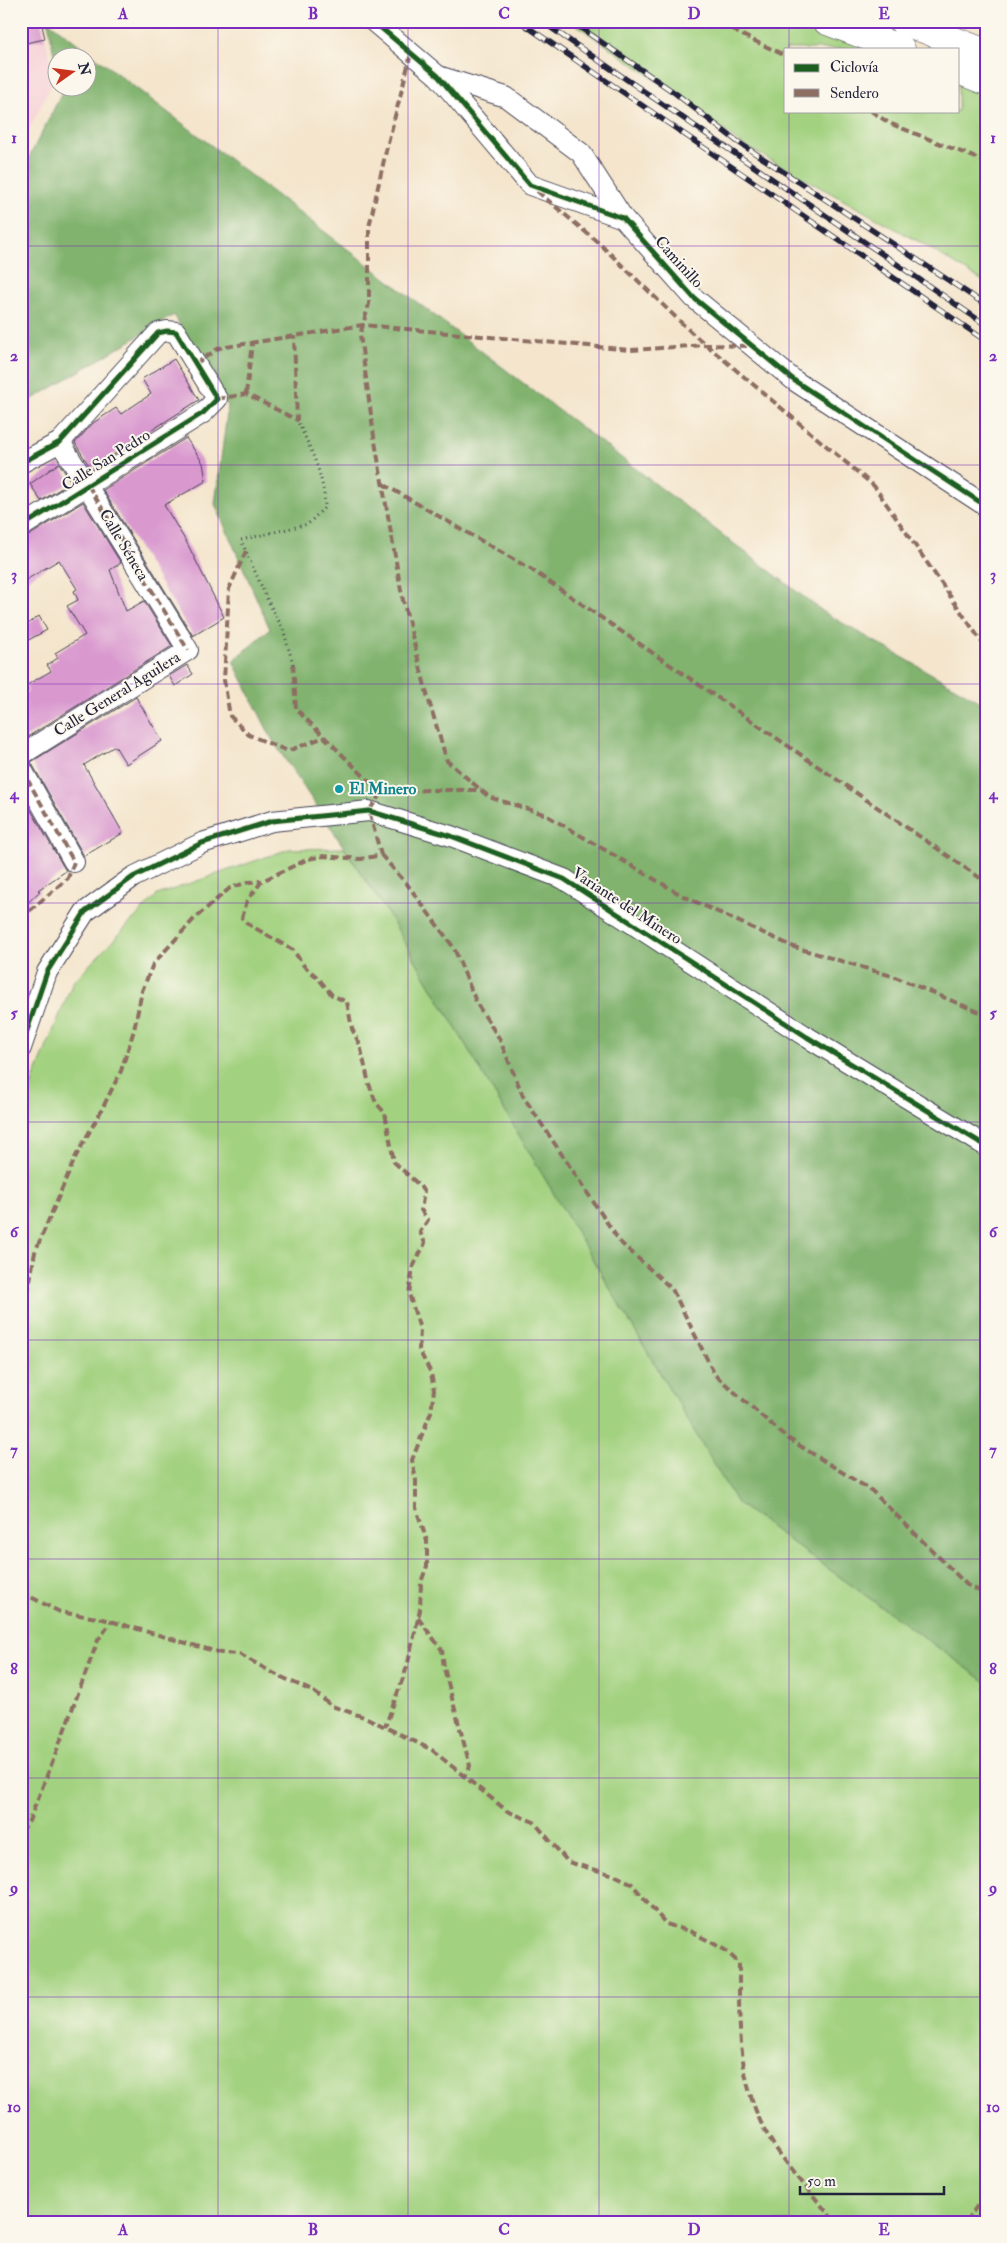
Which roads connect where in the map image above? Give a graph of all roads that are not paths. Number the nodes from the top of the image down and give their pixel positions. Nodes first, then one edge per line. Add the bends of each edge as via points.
1 (373, 21) edge
2 (827, 21) edge
3 (904, 21) edge
4 (898, 48) edge
5 (986, 54) edge
6 (960, 71) edge
7 (438, 76) junction
8 (986, 81) edge
9 (623, 218) junction
10 (60, 442) junction
11 (21, 463) edge
12 (88, 485) junction
13 (986, 506) edge
14 (21, 527) edge
15 (188, 650) joint
16 (21, 755) edge
17 (21, 768) edge
18 (74, 862) dead end
19 (21, 1048) edge
20 (986, 1146) edge

1 - 7 street, Caminillo
2 - 4 highway
3 - 5 highway
6 - 8 highway
7 - 9 street, Caminillo via 530,185
7 - 9 street, Caminillo via 506,97 581,153
9 - 13 street, Caminillo via 694,298 795,381
10 - 11 street
10 - 12 street, Calle Séneca
10 - 12 street, Calle San Pedro via 158,334 176,332 217,398 203,413
12 - 14 street, Calle San Pedro
12 - 15 street, Calle Séneca
15 - 16 street, Calle General Aguilera
17 - 18 street
19 - 20 street, Variante del Minero via 47,972 85,912 133,877 202,843 272,821 370,811 451,836 564,879 806,1037

